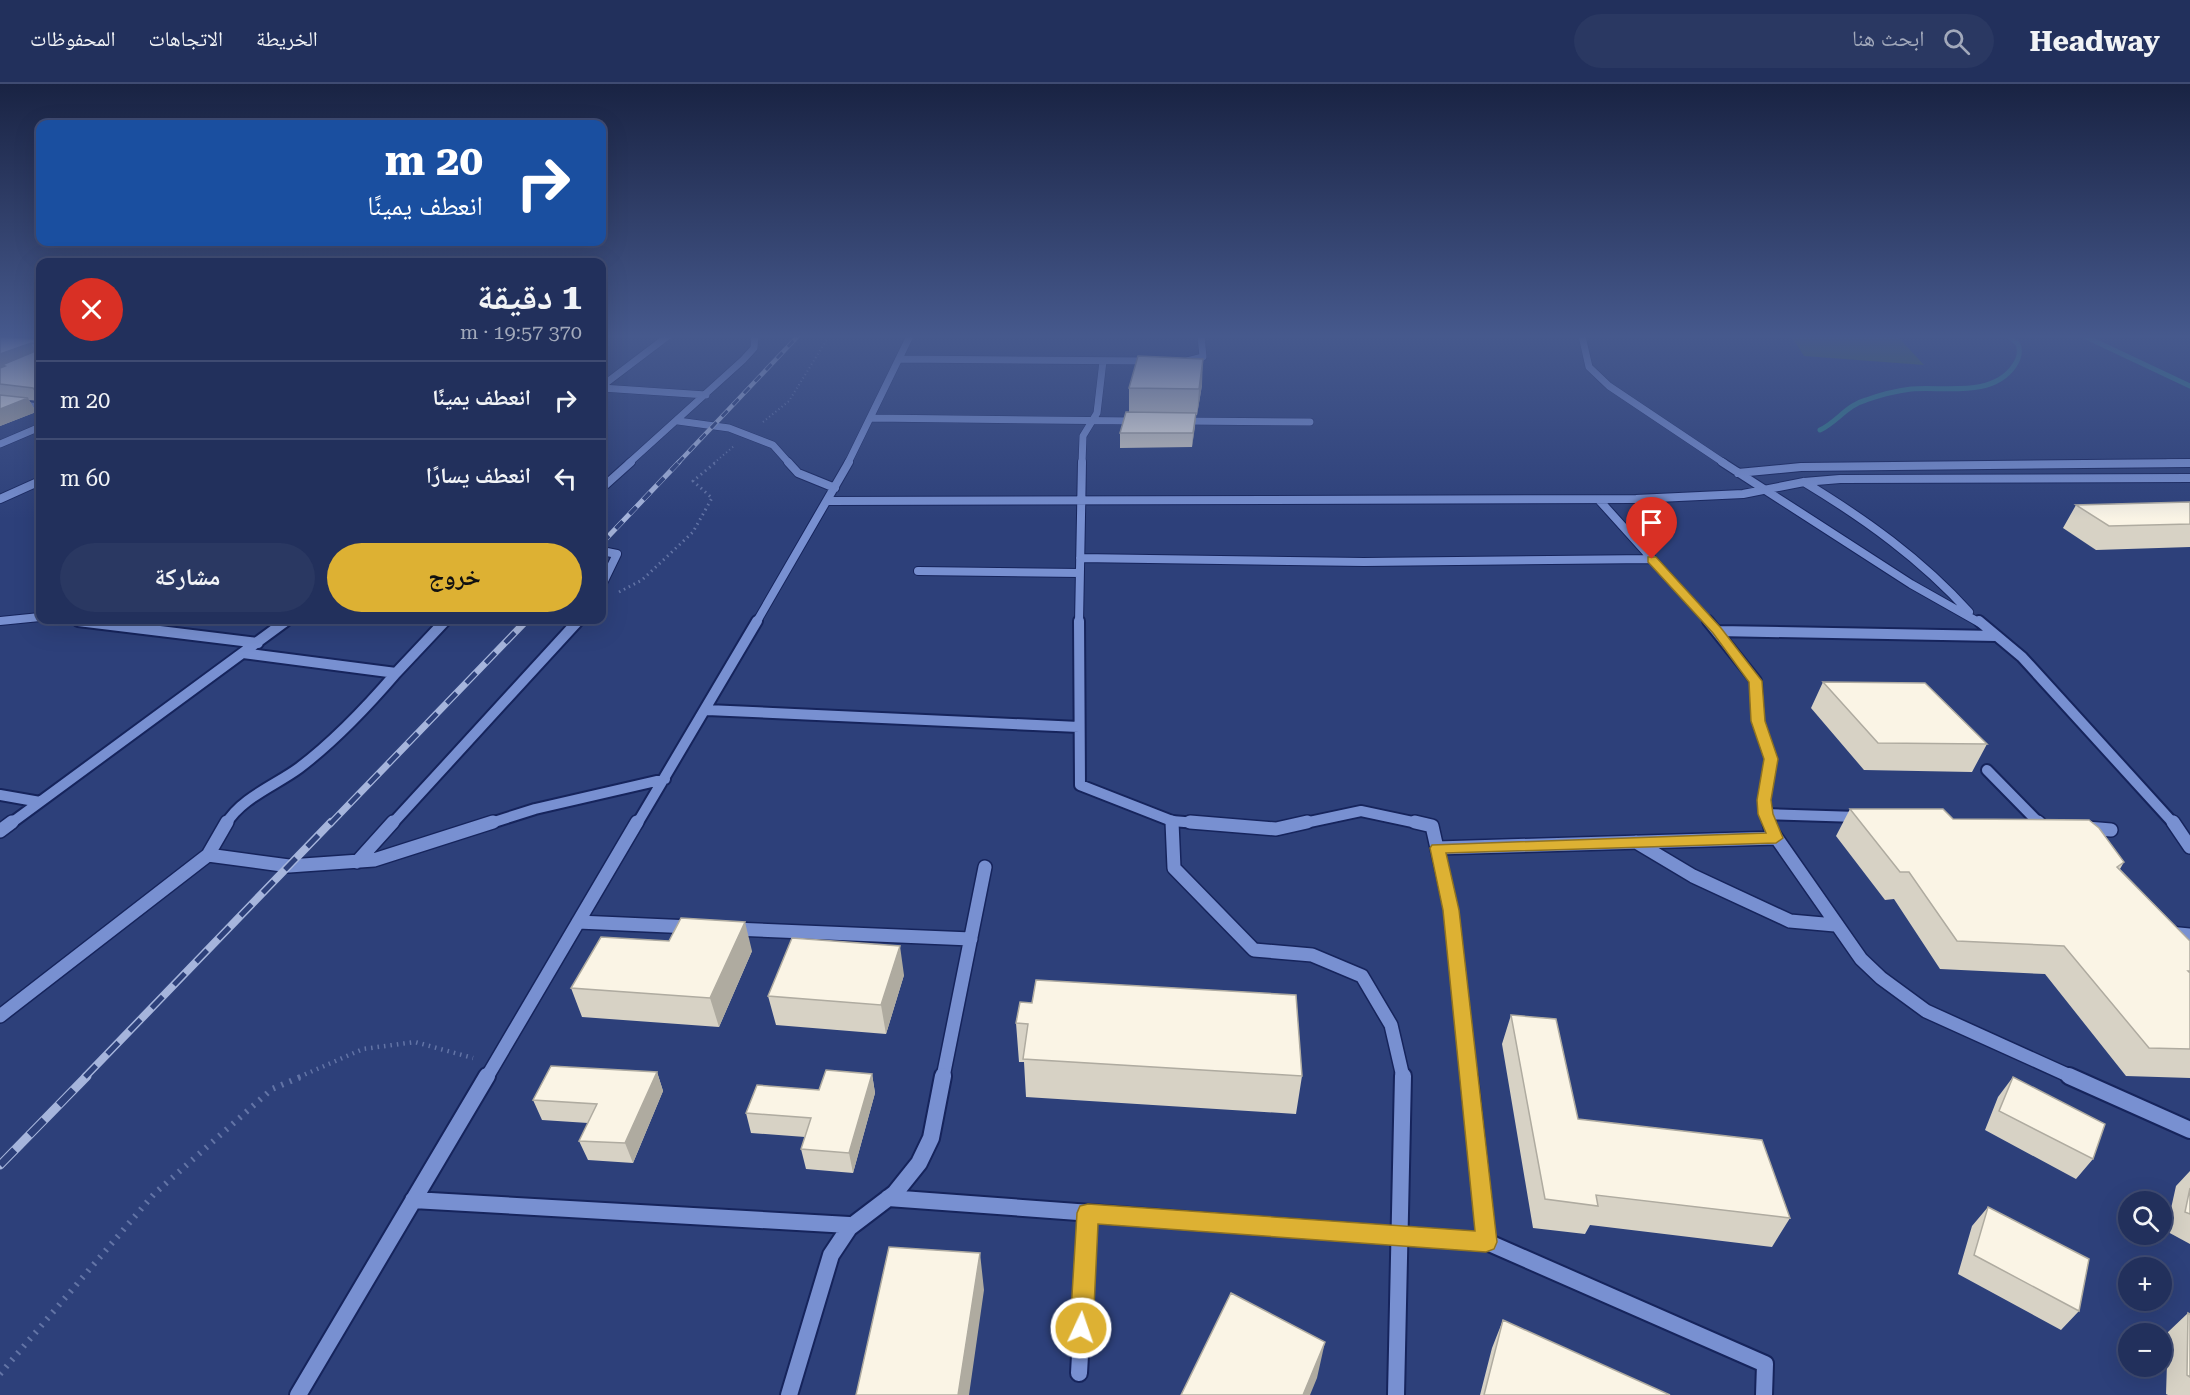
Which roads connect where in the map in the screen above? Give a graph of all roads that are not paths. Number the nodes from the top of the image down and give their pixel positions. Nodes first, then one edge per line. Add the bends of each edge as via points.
1 (704, 397) edge
2 (882, 397) edge
3 (1099, 397) edge
4 (1628, 397) edge
5 (0, 402) edge
6 (36, 406) edge
7 (872, 418) junction
8 (1093, 420) junction
9 (678, 421) junction
10 (1150, 421) edge
11 (1173, 421) edge
12 (1310, 422) dead end
13 (36, 429) edge
14 (0, 444) edge
15 (2190, 463) edge
16 (1738, 473) junction
17 (2190, 478) edge
18 (1804, 482) junction
19 (36, 483) edge
20 (606, 484) edge
21 (835, 488) junction
22 (1764, 490) junction
23 (0, 499) edge
24 (1599, 500) junction
25 (828, 501) junction
26 (1081, 503) junction
27 (606, 551) edge
28 (1080, 558) junction
29 (1652, 559) junction
30 (918, 571) dead end
31 (1080, 573) junction
32 (606, 576) edge
33 (36, 617) edge
34 (1973, 617) junction
35 (0, 621) edge
36 (100, 624) edge
37 (283, 624) edge
38 (442, 624) edge
39 (575, 624) edge
40 (1717, 631) junction
41 (1997, 636) junction
42 (258, 643) junction
43 (243, 653) junction
44 (396, 673) junction
45 (707, 710) junction
46 (1079, 727) junction
47 (1987, 770) dead end
48 (664, 779) junction
49 (0, 795) edge
50 (40, 802) junction
51 (1766, 814) junction
52 (1873, 818) edge
53 (1172, 821) junction
54 (2020, 824) edge
55 (2076, 828) edge
56 (2111, 830) dead end
57 (0, 831) edge
58 (1776, 838) junction
59 (1635, 842) junction
60 (2190, 847) edge
61 (1437, 848) junction
62 (208, 855) junction
63 (357, 862) junction
64 (985, 867) dead end
65 (578, 922) junction
66 (1835, 925) junction
67 (2151, 931) edge
68 (2190, 935) edge
69 (971, 939) junction
70 (0, 1016) edge
71 (2190, 1130) edge
72 (888, 1198) junction
73 (413, 1200) junction
74 (1088, 1213) junction
75 (849, 1225) junction
76 (1401, 1238) junction
77 (1486, 1242) junction
78 (1079, 1373) dead end
79 (298, 1395) edge
80 (789, 1395) edge
81 (1396, 1395) edge
82 (1764, 1395) edge

1 - 9 street
2 - 7 street
3 - 8 street
4 - 16 street
5 - 6 street
7 - 8 street
7 - 21 street
8 - 10 street
8 - 26 street via 1083,436
9 - 20 street
9 - 21 street via 729,428 773,445 798,473
11 - 12 street
13 - 14 street
15 - 16 street via 1801,467
16 - 22 street
17 - 18 street via 1851,478
18 - 22 street
18 - 34 street via 1871,525 1941,583
19 - 23 street
21 - 25 street
22 - 24 street
22 - 34 street via 1911,584
24 - 26 street
24 - 29 street
25 - 26 street
25 - 45 street
26 - 28 street
27 - 32 street via 616,554
28 - 29 street via 1364,562
28 - 31 street
29 - 40 street
30 - 31 street
31 - 46 street
33 - 35 street
34 - 41 street
36 - 42 street
37 - 42 street
38 - 44 street
39 - 63 street
40 - 41 street
40 - 51 street via 1756,681 1758,721 1771,759 1764,800
41 - 60 street via 2095,734 2178,828
42 - 43 street
43 - 44 street
43 - 50 street
44 - 62 street via 349,727 299,768 233,812
45 - 46 street
45 - 48 street
46 - 53 street via 1080,785
47 - 54 street via 2047,826
48 - 63 street via 535,809 374,861
48 - 65 street
49 - 50 street
50 - 57 street
51 - 52 street
51 - 58 street
53 - 61 street via 1276,829 1361,811 1432,826
53 - 76 street via 1173,868 1254,950 1312,955 1362,976 1391,1025 1404,1081
55 - 56 street
58 - 59 street
58 - 66 street
59 - 61 street
59 - 66 street via 1693,876 1790,921
61 - 77 street via 1451,910
62 - 63 street via 289,866
62 - 70 street
64 - 69 street
65 - 69 street
65 - 73 street
66 - 71 street via 1881,978 1926,1011
67 - 68 street
69 - 72 street via 931,1138 915,1170
72 - 74 street
72 - 75 street
73 - 75 street
73 - 79 street
74 - 76 street
74 - 78 street
75 - 80 street via 831,1255
76 - 77 street
76 - 81 street
77 - 82 street via 1765,1364

